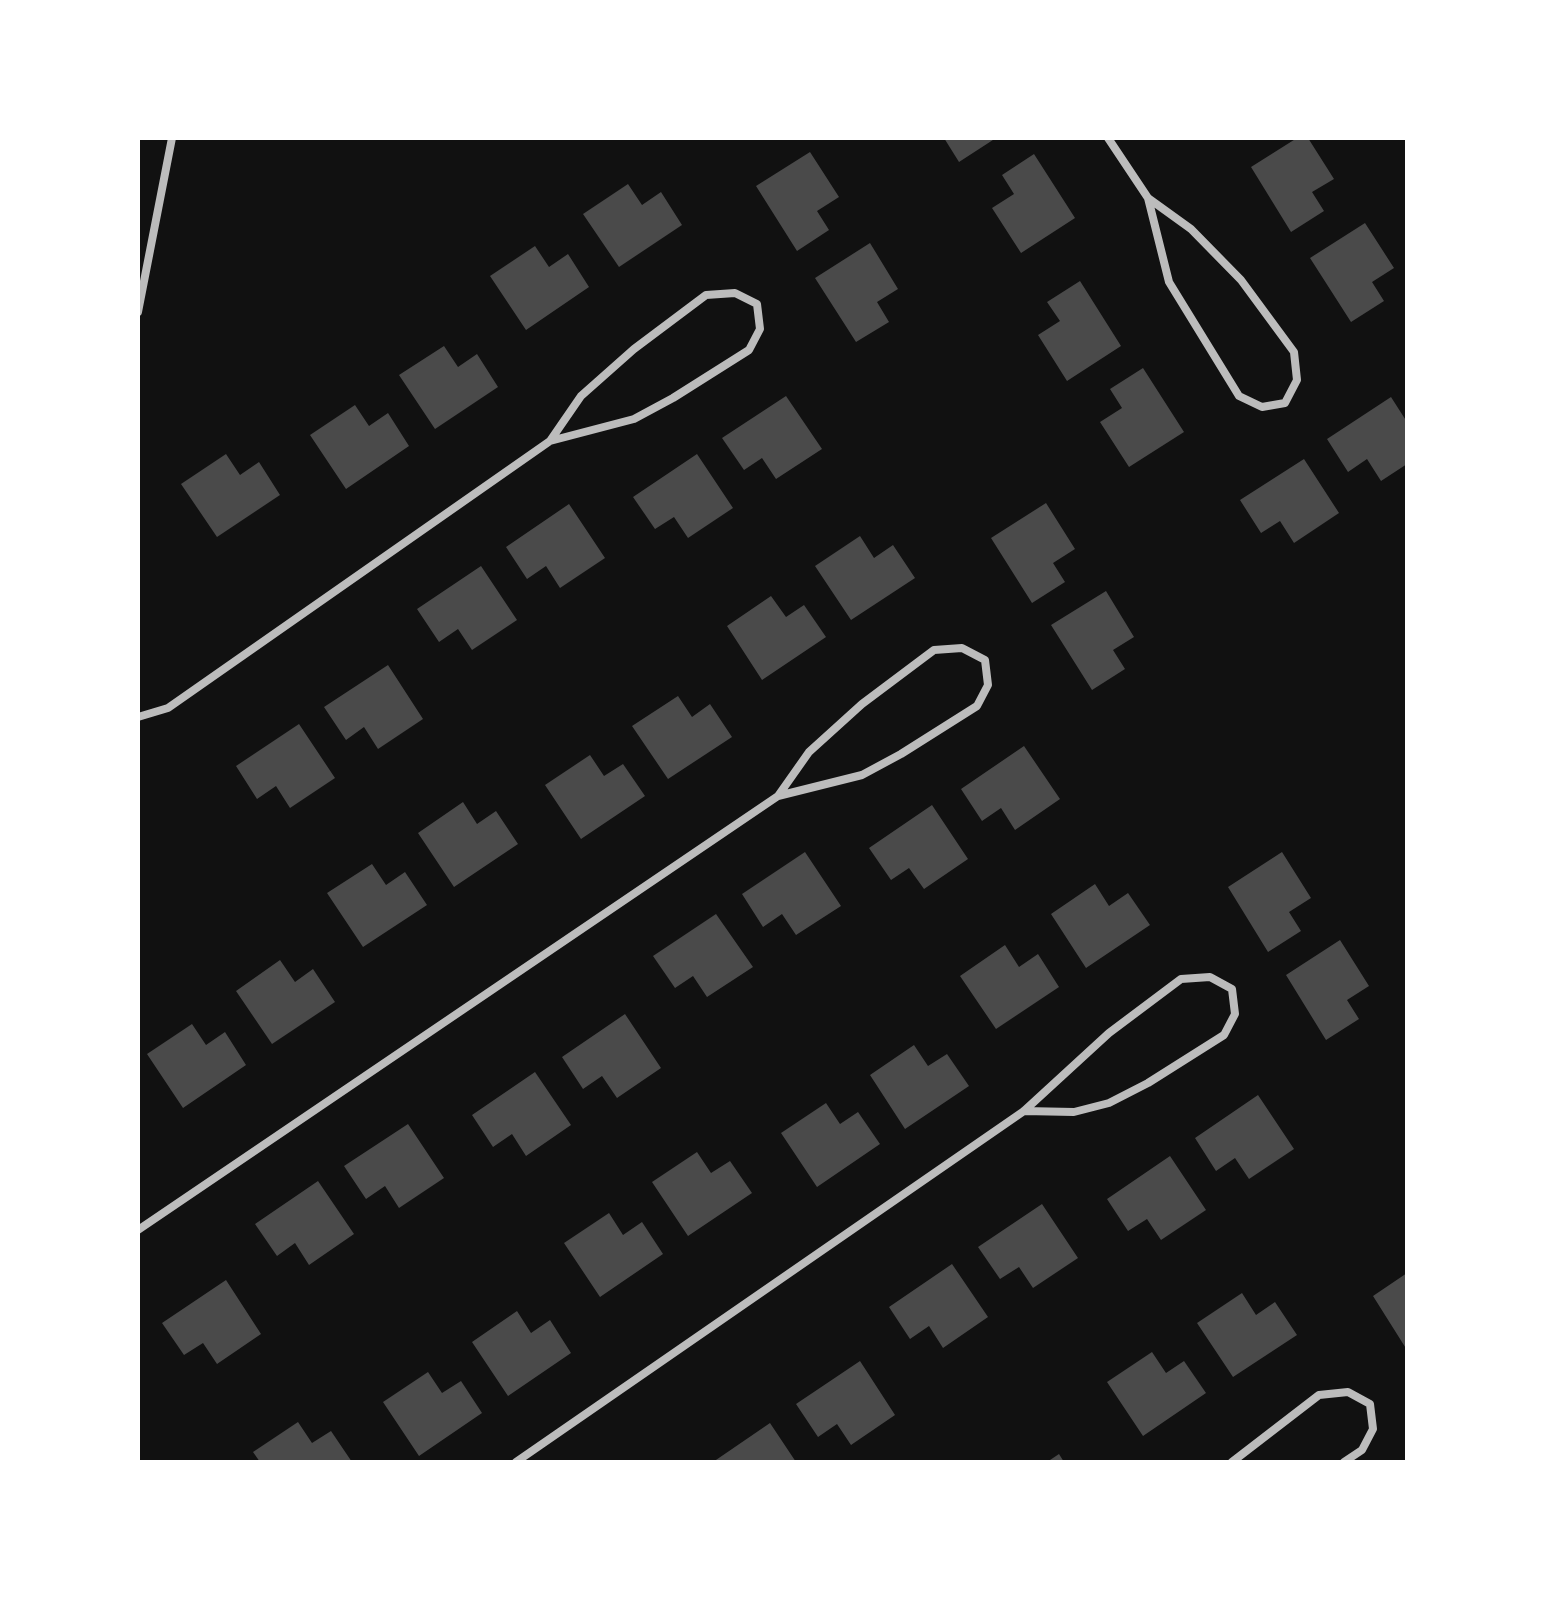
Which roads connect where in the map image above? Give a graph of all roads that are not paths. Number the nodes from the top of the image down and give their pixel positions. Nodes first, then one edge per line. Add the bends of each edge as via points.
1 (172, 138) edge
2 (1108, 138) edge
3 (1148, 198) junction
4 (138, 312) edge
5 (550, 441) junction
6 (138, 717) edge
7 (778, 796) junction
8 (1024, 1111) junction
9 (138, 1230) edge
10 (516, 1462) edge
11 (1232, 1462) edge
12 (1344, 1462) edge

1 - 4 street
2 - 3 street
3 - 3 street via 1169,282 1239,396 1262,407 1285,403 1297,380 1294,352 1241,280 1191,229
5 - 5 street via 634,419 749,350 760,329 757,304 735,293 706,295 581,396
5 - 6 street via 168,708
7 - 7 street via 862,775 977,706 988,685 985,660 962,648 934,650 809,752
7 - 9 street
8 - 8 street via 1074,1112 1109,1103 1148,1083 1224,1035 1235,1014 1232,989 1210,977 1181,979 1109,1033
8 - 10 street
11 - 12 street via 1319,1395 1348,1392 1370,1404 1373,1429 1362,1450

